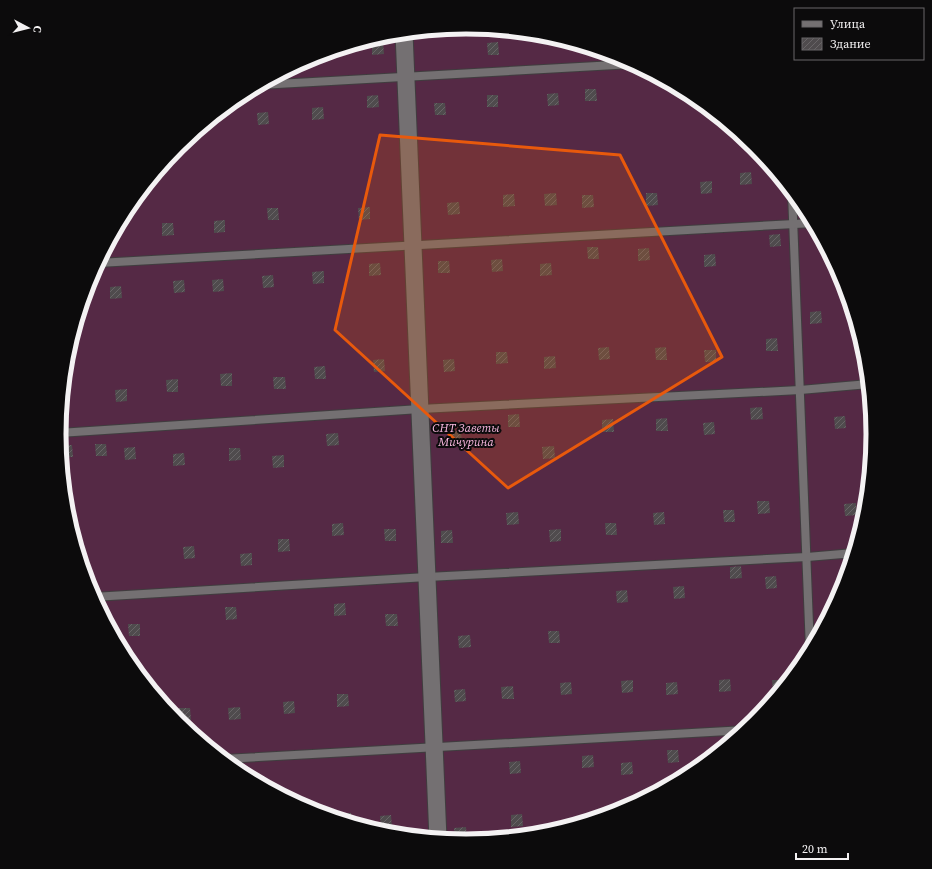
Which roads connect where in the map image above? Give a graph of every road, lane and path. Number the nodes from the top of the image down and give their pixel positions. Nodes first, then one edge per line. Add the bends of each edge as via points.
1 (404, 39) edge
2 (620, 65) edge
3 (406, 76) junction
4 (273, 84) edge
5 (793, 203) edge
6 (806, 223) edge
7 (794, 224) junction
8 (413, 245) junction
9 (104, 263) edge
10 (863, 384) edge
11 (800, 390) junction
12 (420, 409) junction
13 (66, 433) edge
14 (848, 554) edge
15 (807, 557) junction
16 (426, 577) junction
17 (100, 597) edge
18 (810, 640) edge
19 (736, 731) edge
20 (434, 747) junction
21 (231, 759) edge
22 (438, 834) edge

1 - 3 street
2 - 3 lane
3 - 4 lane
3 - 8 street
5 - 7 lane
6 - 7 lane
7 - 8 lane
7 - 11 lane
8 - 9 lane
8 - 12 street
10 - 11 lane
11 - 12 lane
11 - 15 lane
12 - 13 lane
12 - 16 street
14 - 15 lane
15 - 16 lane
15 - 18 lane
16 - 17 lane
16 - 20 street
19 - 20 lane
20 - 21 lane
20 - 22 street

